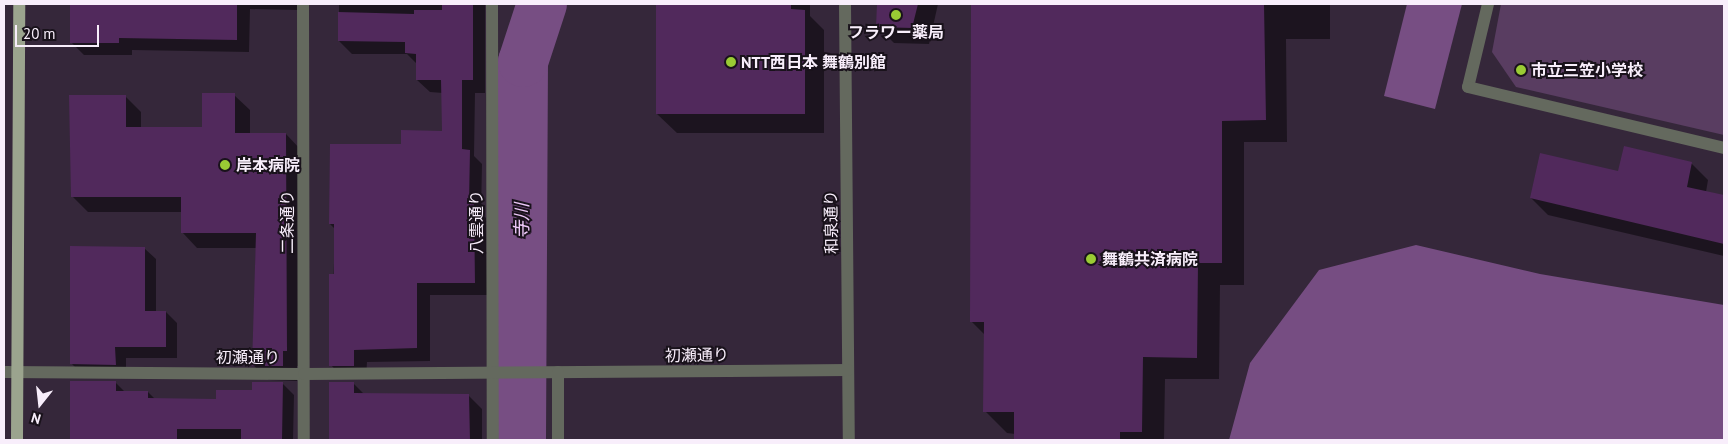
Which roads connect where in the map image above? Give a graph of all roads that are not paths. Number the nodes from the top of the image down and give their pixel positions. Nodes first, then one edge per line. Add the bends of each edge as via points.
1 (19, 4) edge
2 (302, 4) edge
3 (492, 4) edge
4 (845, 4) edge
5 (1488, 4) edge
6 (1724, 148) edge
7 (848, 370) junction
8 (10, 372) edge
9 (492, 372) junction
10 (552, 372) junction
11 (304, 374) junction
12 (17, 440) edge
13 (304, 440) edge
14 (493, 440) edge
15 (558, 440) edge
16 (849, 440) edge

1 - 8 main road
2 - 11 street, 二条通り
3 - 9 street, 八雲通り
4 - 7 street, 和泉通り
5 - 6 street via 1468,87
7 - 10 street, 初瀬通り
7 - 16 street, 和泉通り
8 - 11 street, 初瀬通り
8 - 12 main road
9 - 10 street, 初瀬通り
9 - 11 street, 初瀬通り
9 - 14 street, 八雲通り
10 - 15 street
11 - 13 street, 二条通り

